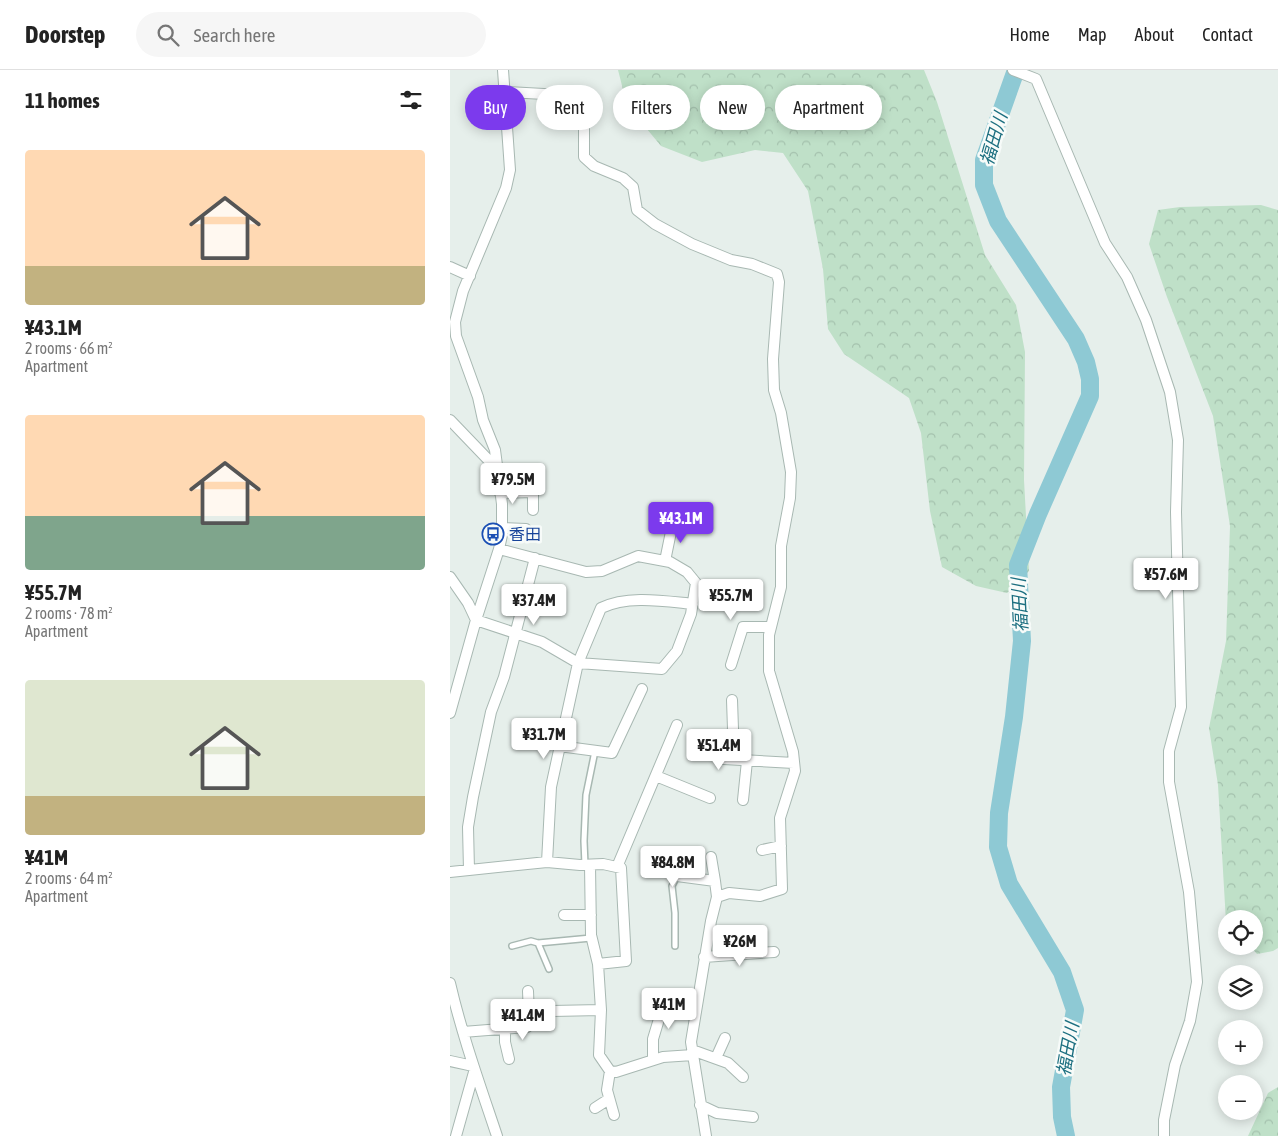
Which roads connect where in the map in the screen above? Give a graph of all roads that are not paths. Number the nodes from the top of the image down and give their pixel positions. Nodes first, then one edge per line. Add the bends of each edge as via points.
1 (503, 70) edge
2 (1013, 70) edge
3 (505, 85) edge
4 (526, 93) edge
5 (508, 130) edge
6 (450, 267) edge
7 (470, 276) junction
8 (450, 420) edge
9 (498, 470) junction
10 (500, 493) junction
11 (533, 510) dead end
12 (673, 522) dead end
13 (502, 528) junction
14 (526, 529) dead end
15 (499, 549) junction
16 (535, 558) junction
17 (665, 561) junction
18 (450, 576) edge
19 (693, 604) junction
20 (476, 620) junction
21 (771, 627) junction
22 (516, 634) junction
23 (578, 663) junction
24 (731, 665) dead end
25 (642, 689) dead end
26 (732, 700) dead end
27 (450, 712) edge
28 (677, 725) dead end
29 (559, 746) junction
30 (596, 751) junction
31 (747, 761) junction
32 (794, 763) junction
33 (656, 776) junction
34 (710, 798) dead end
35 (744, 800) dead end
36 (781, 846) junction
37 (762, 850) dead end
38 (679, 855) dead end
39 (711, 857) dead end
40 (547, 862) junction
41 (587, 865) junction
42 (617, 867) junction
43 (469, 870) junction
44 (450, 872) edge
45 (677, 876) junction
46 (716, 881) junction
47 (717, 897) junction
48 (564, 915) dead end
49 (591, 915) junction
50 (592, 938) junction
51 (538, 944) junction
52 (512, 946) dead end
53 (675, 946) dead end
54 (774, 952) dead end
55 (704, 958) junction
56 (598, 964) junction
57 (549, 969) dead end
58 (450, 983) edge
59 (528, 991) dead end
60 (661, 998) dead end
61 (601, 1010) junction
62 (546, 1015) dead end
63 (505, 1029) junction
64 (463, 1032) junction
65 (725, 1038) dead end
66 (692, 1052) junction
67 (716, 1058) junction
68 (509, 1059) dead end
69 (653, 1060) junction
70 (450, 1061) edge
71 (474, 1069) junction
72 (610, 1070) junction
73 (743, 1077) dead end
74 (609, 1099) junction
75 (700, 1105) junction
76 (596, 1108) dead end
77 (614, 1115) dead end
78 (753, 1117) dead end
79 (456, 1136) edge
80 (497, 1136) edge
81 (706, 1136) edge
82 (1164, 1136) edge

1 - 3 street
2 - 82 street via 1036,79 1105,243 1128,277 1170,392 1178,440 1176,512 1181,707 1169,751 1169,782 1189,892 1196,982 1190,1021 1174,1065
4 - 21 street via 562,95 576,101 584,115 584,157 633,187 637,210 655,224 730,260 778,274 774,390 791,472 790,498 780,546 781,587
5 - 7 street via 510,170 506,188
6 - 7 street
7 - 9 street via 457,311 456,336 495,450
8 - 9 street
9 - 10 street
10 - 11 street via 533,492
10 - 13 street
12 - 17 street
13 - 14 street
13 - 15 street
15 - 16 street
15 - 20 street
16 - 17 street via 586,572 602,571 638,556
16 - 22 street
17 - 19 street via 687,572 696,583
18 - 20 street
19 - 23 street via 657,600 613,602 601,608
19 - 23 street via 678,651 662,669
20 - 22 street
20 - 27 street
21 - 24 street via 743,627
21 - 32 street via 769,671
22 - 23 street via 542,642
22 - 43 street via 491,712 473,797 468,827
23 - 29 street
25 - 30 street via 612,753
26 - 31 street via 733,729 724,759
28 - 33 street
29 - 30 street
29 - 40 street via 551,787
30 - 41 lane via 586,795 584,841
31 - 32 street
31 - 35 street
32 - 36 street via 795,771 780,818
33 - 34 street
33 - 42 street
36 - 37 street
36 - 47 street via 782,889 760,896 729,893
38 - 45 street
39 - 46 street
40 - 41 street
40 - 43 street
41 - 42 street
41 - 49 street
42 - 56 street via 620,868 626,962
43 - 44 street
45 - 46 street
45 - 53 lane via 672,886
46 - 47 street
47 - 55 street
48 - 49 street
49 - 50 street
50 - 51 lane
50 - 56 street
51 - 52 lane via 531,941
51 - 57 lane
54 - 55 street
55 - 66 street
56 - 61 street
58 - 64 street
59 - 63 street via 526,1027
60 - 69 street via 655,1018
61 - 62 street via 552,1011
61 - 72 street via 599,1055
63 - 64 street
63 - 68 street via 504,1042
64 - 71 street
65 - 67 street
66 - 67 street
66 - 69 street
66 - 75 street
67 - 73 street via 728,1063
69 - 72 street via 616,1072
70 - 71 street
71 - 79 street
71 - 80 street
72 - 74 street
74 - 76 street
74 - 77 street
75 - 78 street via 718,1113
75 - 81 street

